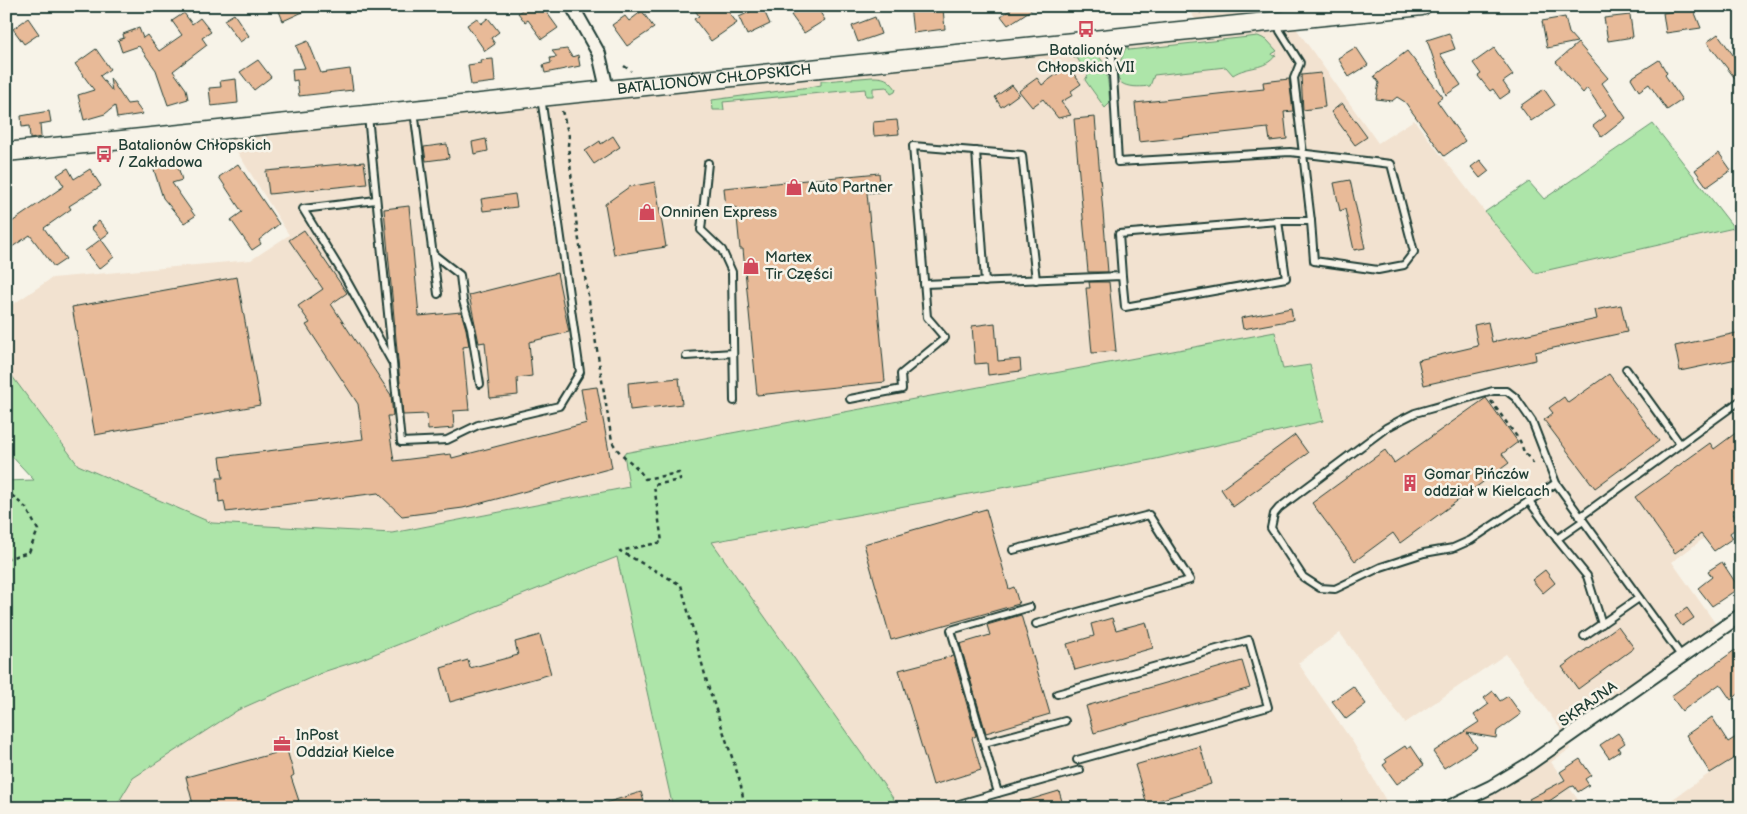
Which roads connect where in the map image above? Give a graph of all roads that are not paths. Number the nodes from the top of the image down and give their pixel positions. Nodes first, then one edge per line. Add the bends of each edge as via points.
1 (572, 6) edge
2 (1422, 6) edge
3 (1277, 21) junction
4 (1111, 38) junction
5 (607, 90) junction
6 (541, 96) junction
7 (414, 110) junction
8 (368, 114) junction
9 (976, 151) junction
10 (6, 152) edge
11 (1303, 153) junction
12 (708, 163) dead end
13 (376, 200) junction
14 (1278, 221) junction
15 (1311, 221) junction
16 (433, 254) junction
17 (1122, 276) junction
18 (1036, 280) junction
19 (985, 282) junction
20 (924, 284) junction
21 (438, 294) dead end
22 (734, 353) junction
23 (686, 356) dead end
24 (393, 364) junction
25 (1626, 369) dead end
26 (480, 384) dead end
27 (850, 399) dead end
28 (1741, 400) edge
29 (734, 401) dead end
30 (1680, 444) junction
31 (1556, 483) junction
32 (1529, 501) junction
33 (1582, 519) junction
34 (1557, 539) junction
35 (1013, 550) dead end
36 (1639, 598) junction
37 (1030, 607) dead end
38 (1741, 615) edge
39 (1036, 624) dead end
40 (1602, 624) junction
41 (1584, 636) dead end
42 (1682, 657) junction
43 (1057, 694) dead end
44 (1065, 721) dead end
45 (984, 743) junction
46 (1077, 760) dead end
47 (1080, 770) dead end
48 (998, 793) junction
49 (945, 808) edge
50 (1447, 808) edge

1 - 5 street via 599,54
2 - 3 street, BATALIONÓW CHŁOPSKICH
3 - 4 street, BATALIONÓW CHŁOPSKICH
3 - 11 lane via 1300,63 1294,78
4 - 5 street, BATALIONÓW CHŁOPSKICH
4 - 11 lane via 1118,162
5 - 6 street, BATALIONÓW CHŁOPSKICH
6 - 7 street, BATALIONÓW CHŁOPSKICH
6 - 24 lane via 580,372 559,406 478,425 446,440 401,442
7 - 8 street, BATALIONÓW CHŁOPSKICH
7 - 16 lane
8 - 10 street, BATALIONÓW CHŁOPSKICH
8 - 13 lane
9 - 18 lane via 1022,155
9 - 19 lane
9 - 20 lane via 912,146
11 - 15 lane
11 - 15 lane via 1391,164 1414,252 1404,265 1378,270 1314,261
12 - 22 lane via 701,230 722,250 732,272
13 - 24 lane
13 - 24 lane via 303,209
14 - 15 lane
14 - 17 lane via 1119,234
14 - 17 lane via 1286,278 1125,307
16 - 21 lane
16 - 26 lane via 460,275
17 - 18 lane
18 - 19 lane
19 - 20 lane
20 - 27 lane via 926,317 945,338 901,374 902,389
22 - 23 lane
22 - 29 lane
25 - 30 lane
28 - 30 lane
30 - 33 lane
31 - 32 lane
31 - 32 lane via 1535,427 1516,398 1507,391 1486,393 1415,413 1386,428 1279,508 1271,528 1304,576 1320,588 1335,590 1381,567 1424,553 1453,548
31 - 33 lane
32 - 34 lane
33 - 34 lane
33 - 36 lane
34 - 40 lane via 1587,576
35 - 39 lane via 1149,515 1190,580
36 - 40 lane
36 - 42 lane
37 - 45 lane via 951,630
38 - 42 street, SKRAJNA
40 - 41 lane
42 - 50 street, SKRAJNA via 1530,764
43 - 46 lane via 1249,640 1268,707
44 - 45 lane
45 - 48 lane
47 - 48 lane
48 - 49 lane

